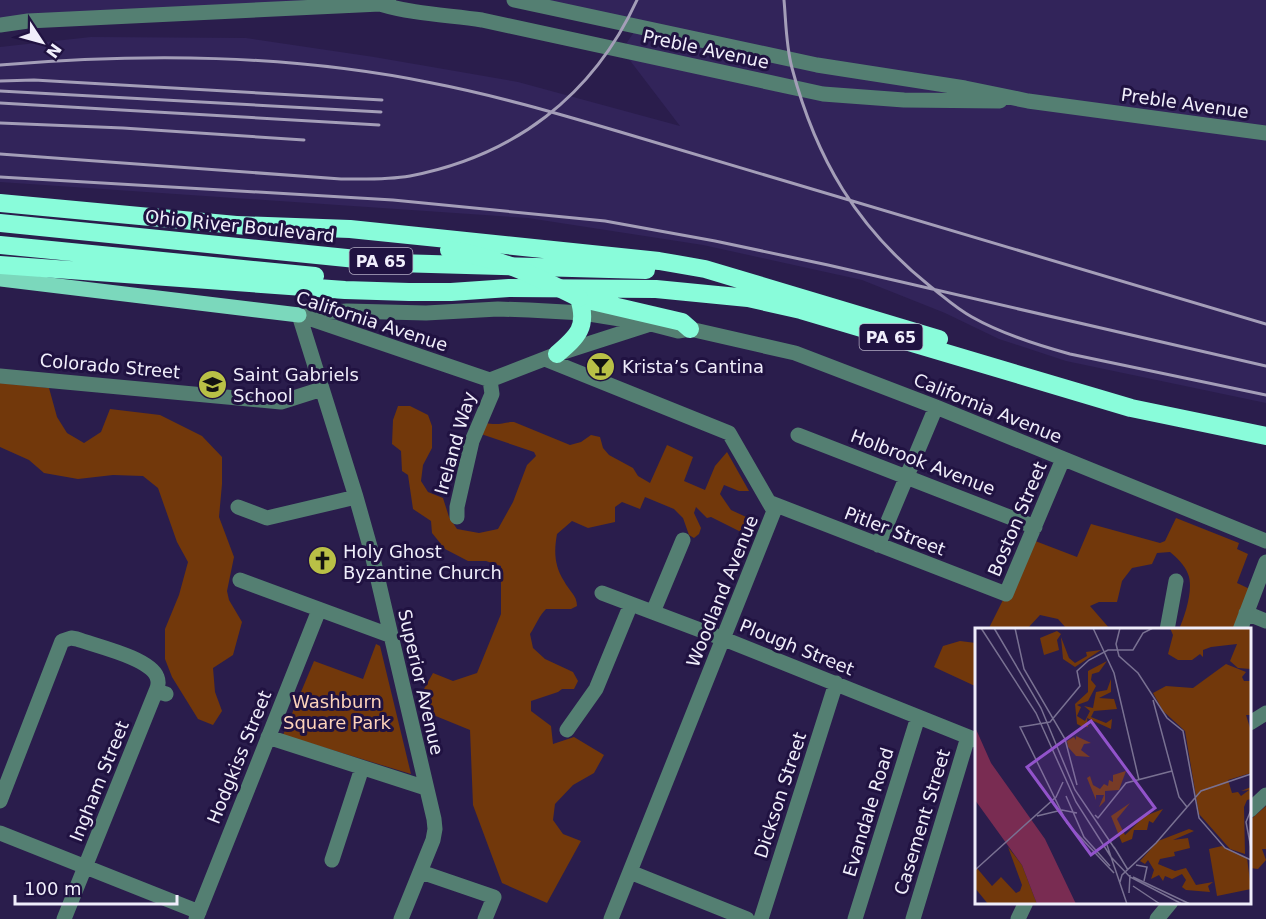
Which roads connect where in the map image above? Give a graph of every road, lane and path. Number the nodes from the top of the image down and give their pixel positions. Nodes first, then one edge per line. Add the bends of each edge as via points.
1 (514, 0) edge
2 (385, 1) edge
3 (606, 18) junction
4 (0, 24) edge
5 (700, 39) junction
6 (600, 46) junction
7 (695, 66) junction
8 (825, 66) junction
9 (823, 94) junction
10 (1028, 101) junction
11 (1266, 133) edge
12 (0, 204) edge
13 (0, 223) edge
14 (237, 225) junction
15 (0, 245) edge
16 (0, 265) edge
17 (0, 279) edge
18 (763, 287) junction
19 (509, 288) junction
20 (583, 304) junction
21 (299, 315) junction
22 (651, 324) junction
23 (329, 325) junction
24 (690, 329) junction
25 (551, 357) junction
26 (314, 362) junction
27 (0, 376) edge
28 (490, 380) junction
29 (322, 389) junction
30 (936, 407) junction
31 (1266, 424) edge
32 (798, 435) dead end
33 (1266, 436) edge
34 (1063, 459) junction
35 (908, 476) junction
36 (356, 497) junction
37 (771, 503) junction
38 (238, 507) dead end
39 (457, 517) dead end
40 (1035, 527) junction
41 (683, 540) dead end
42 (1266, 541) edge
43 (878, 545) junction
44 (1266, 562) edge
45 (240, 580) dead end
46 (1176, 581) dead end
47 (602, 593) dead end
48 (1006, 594) joint
49 (631, 604) junction
50 (319, 610) junction
51 (653, 612) junction
52 (1246, 613) junction
53 (1266, 621) edge
54 (1167, 628) edge
55 (1241, 628) edge
56 (389, 635) junction
57 (724, 639) junction
58 (836, 683) junction
59 (1266, 713) edge
60 (918, 717) junction
61 (1251, 722) edge
62 (567, 730) dead end
63 (268, 737) junction
64 (972, 739) edge
65 (362, 768) junction
66 (426, 788) junction
67 (1266, 795) edge
68 (0, 801) edge
69 (1251, 809) edge
70 (0, 833) edge
71 (332, 860) dead end
72 (86, 867) junction
73 (421, 872) junction
74 (630, 872) junction
75 (1026, 904) edge
76 (1170, 904) edge
77 (197, 916) edge
78 (64, 919) edge
79 (401, 919) edge
80 (485, 919) edge
81 (610, 919) edge
82 (747, 919) edge
83 (761, 919) edge
84 (855, 919) edge
85 (913, 919) edge
86 (1018, 919) edge
87 (1157, 919) edge

1 - 3 street, Preble Avenue
2 - 4 street, Preble Avenue
2 - 6 street, Preble Avenue via 403,11 482,20
3 - 5 street, Preble Avenue
3 - 6 street
5 - 7 street
5 - 8 street, Preble Avenue
6 - 7 street, Preble Avenue
7 - 9 street, Preble Avenue
8 - 9 street
8 - 10 street, Preble Avenue
9 - 10 street, Preble Avenue via 904,100
10 - 11 street, Preble Avenue
12 - 14 highway
13 - 18 highway, Ohio River Boulevard / PA 65 via 396,262 631,269
14 - 18 highway via 350,229 611,255 705,268
14 - 20 highway, bridge via 479,255 504,262
15 - 19 highway, PA 65 via 391,284
16 - 19 highway via 345,290 441,292
17 - 21 main road, California Avenue
18 - 31 highway, PA 65 via 1100,387
19 - 33 highway, PA 65 via 656,289 748,298 833,319 1131,408
20 - 21 street, California Avenue
20 - 22 street, California Avenue
20 - 24 highway via 682,322
20 - 25 highway via 580,330
21 - 23 street, California Avenue
21 - 26 street, Superior Avenue
22 - 24 street, California Avenue via 678,331
22 - 25 street
23 - 26 street via 318,339
23 - 28 street, California Avenue
24 - 30 street, California Avenue via 795,353
25 - 28 street
25 - 37 street, Woodland Avenue via 729,433
26 - 29 street, Superior Avenue
27 - 29 street, Colorado Street via 281,402
28 - 39 street, Ireland Way via 492,394 472,441
29 - 36 street, Superior Avenue
30 - 34 street, California Avenue
30 - 35 street
32 - 35 street, Holbrook Avenue
34 - 40 street, Boston Street
34 - 42 street, California Avenue
35 - 40 street, Holbrook Avenue
35 - 43 street
36 - 38 street via 267,518
36 - 56 street, Superior Avenue
37 - 43 street, Pitler Street
37 - 57 street, Woodland Avenue via 773,518
40 - 48 street, Boston Street
41 - 51 street
43 - 48 street, Pitler Street
44 - 52 street
45 - 50 street
46 - 54 street
47 - 49 street, Plough Street
49 - 51 street, Plough Street
49 - 62 street via 596,689
50 - 56 street
50 - 63 street, Hodgkiss Street
51 - 57 street, Plough Street
52 - 53 street
52 - 55 street
56 - 66 street, Superior Avenue
57 - 58 street, Plough Street
57 - 74 street, Woodland Avenue
58 - 60 street, Plough Street
58 - 83 street, Dickson Street
59 - 61 street
60 - 64 street, Plough Street
60 - 84 street, Evandale Road
63 - 65 street
63 - 77 street, Hodgkiss Street
64 - 85 street, Casement Street
65 - 66 street
65 - 71 street
66 - 73 street, Superior Avenue via 435,829
67 - 69 street
68 - 72 street, Ingham Street via 62,641 77,639 142,663 154,672 161,693
70 - 72 street
72 - 77 street
72 - 78 street, Ingham Street
73 - 79 street, Superior Avenue
73 - 80 street via 494,897
74 - 81 street, Woodland Avenue
74 - 82 street
75 - 86 street
76 - 87 street

